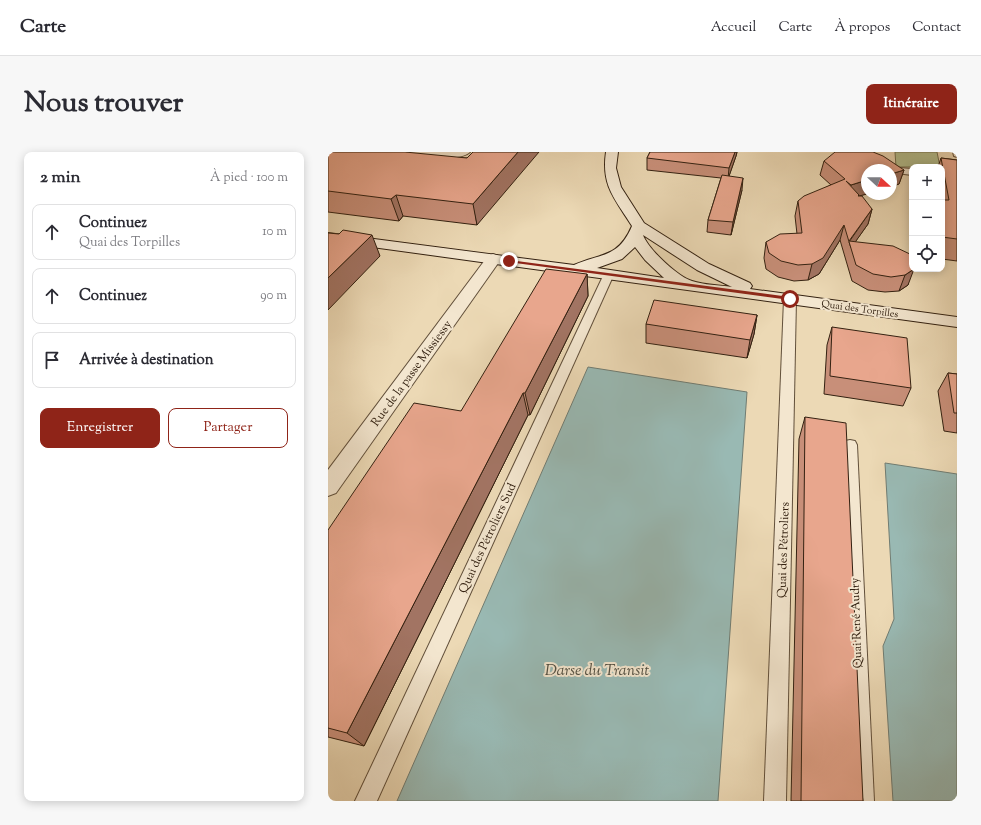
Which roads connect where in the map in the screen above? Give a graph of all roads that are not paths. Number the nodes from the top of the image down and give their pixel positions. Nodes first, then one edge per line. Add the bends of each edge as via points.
1 (411, 152) edge
2 (466, 152) edge
3 (612, 152) edge
4 (899, 170) edge
5 (909, 172) edge
6 (637, 232) junction
7 (328, 237) edge
8 (493, 259) junction
9 (572, 269) junction
10 (609, 274) junction
11 (685, 284) junction
12 (763, 295) junction
13 (790, 299) junction
14 (957, 322) edge
15 (850, 445) dead end
16 (328, 486) edge
17 (366, 801) edge
18 (775, 801) edge
19 (863, 801) edge

1 - 2 lane via 447,155
3 - 6 street via 610,168 614,187
4 - 5 lane
6 - 9 street via 626,249 606,261
6 - 11 street via 644,252 669,275
6 - 12 street
7 - 8 street, Quai des Torpilles
8 - 9 street, Quai des Torpilles
8 - 16 street, Rue de la passe Missiessy
9 - 10 street, Quai des Torpilles
10 - 11 street, Quai des Torpilles
10 - 17 lane, Quai des Pétroliers Sud
11 - 12 street, Quai des Torpilles
12 - 13 street, Quai des Torpilles
13 - 14 street, Quai des Torpilles
13 - 18 lane, Quai des Pétroliers
15 - 19 lane, Quai René Audry

